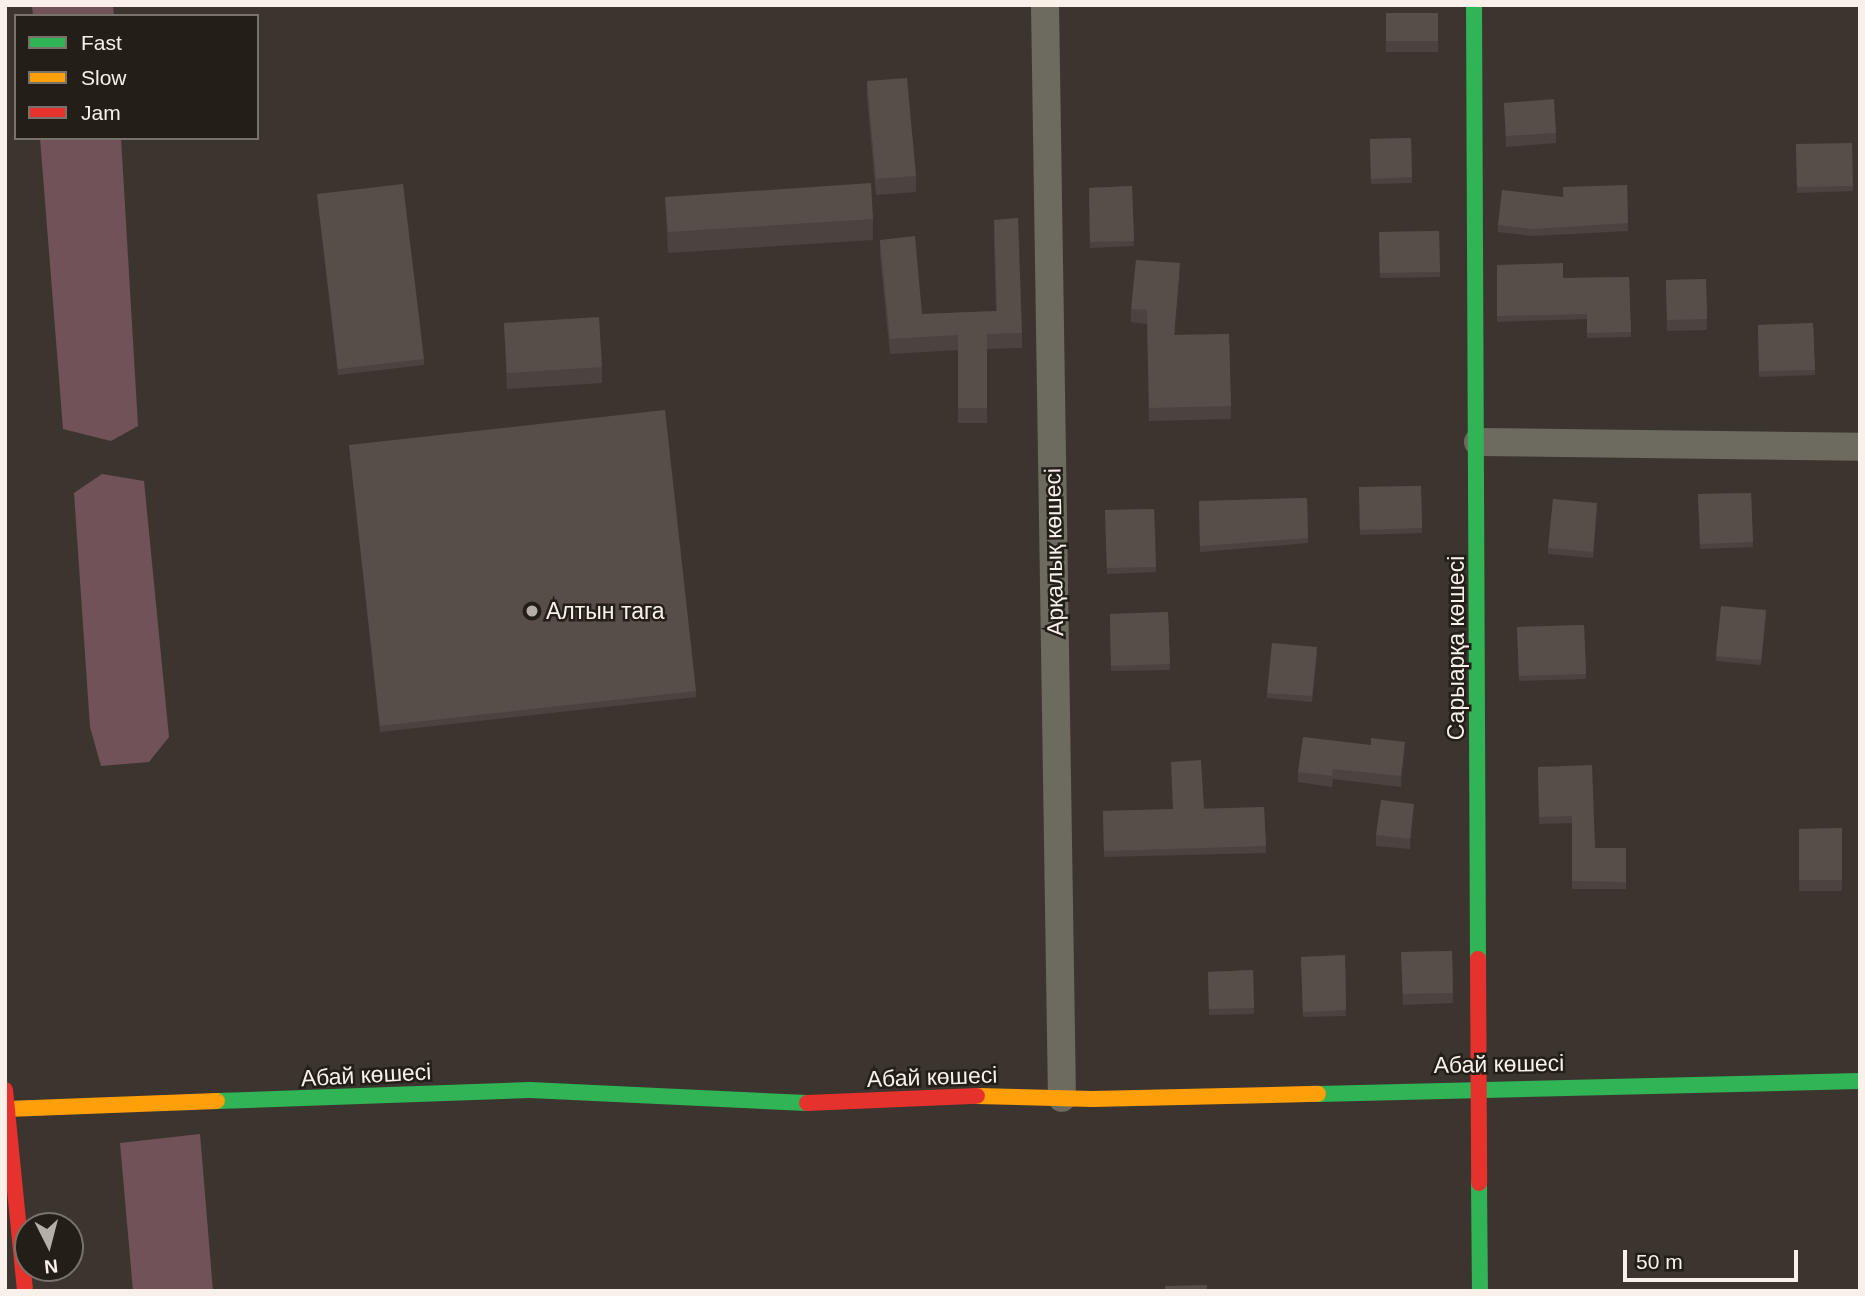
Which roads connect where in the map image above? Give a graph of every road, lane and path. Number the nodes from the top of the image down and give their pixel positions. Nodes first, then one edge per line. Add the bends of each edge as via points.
1 (1045, 5) edge
2 (1474, 5) edge
3 (1478, 442) junction
4 (1860, 447) edge
5 (1860, 1081) edge
6 (1480, 1086) junction
7 (5, 1090) edge
8 (1062, 1098) junction
9 (7, 1109) edge
10 (24, 1291) edge
11 (1480, 1291) edge

1 - 8 street, Арқалық көшесі
2 - 3 main road, Сарыарқа көшесі
3 - 4 street
3 - 6 main road, Сарыарқа көшесі
5 - 6 main road, Абай көшесі
6 - 8 main road, Абай көшесі
6 - 11 main road, Сарыарқа көшесі
7 - 9 main road
8 - 9 main road, Абай көшесі via 966,1096 826,1104 530,1090
9 - 10 main road

